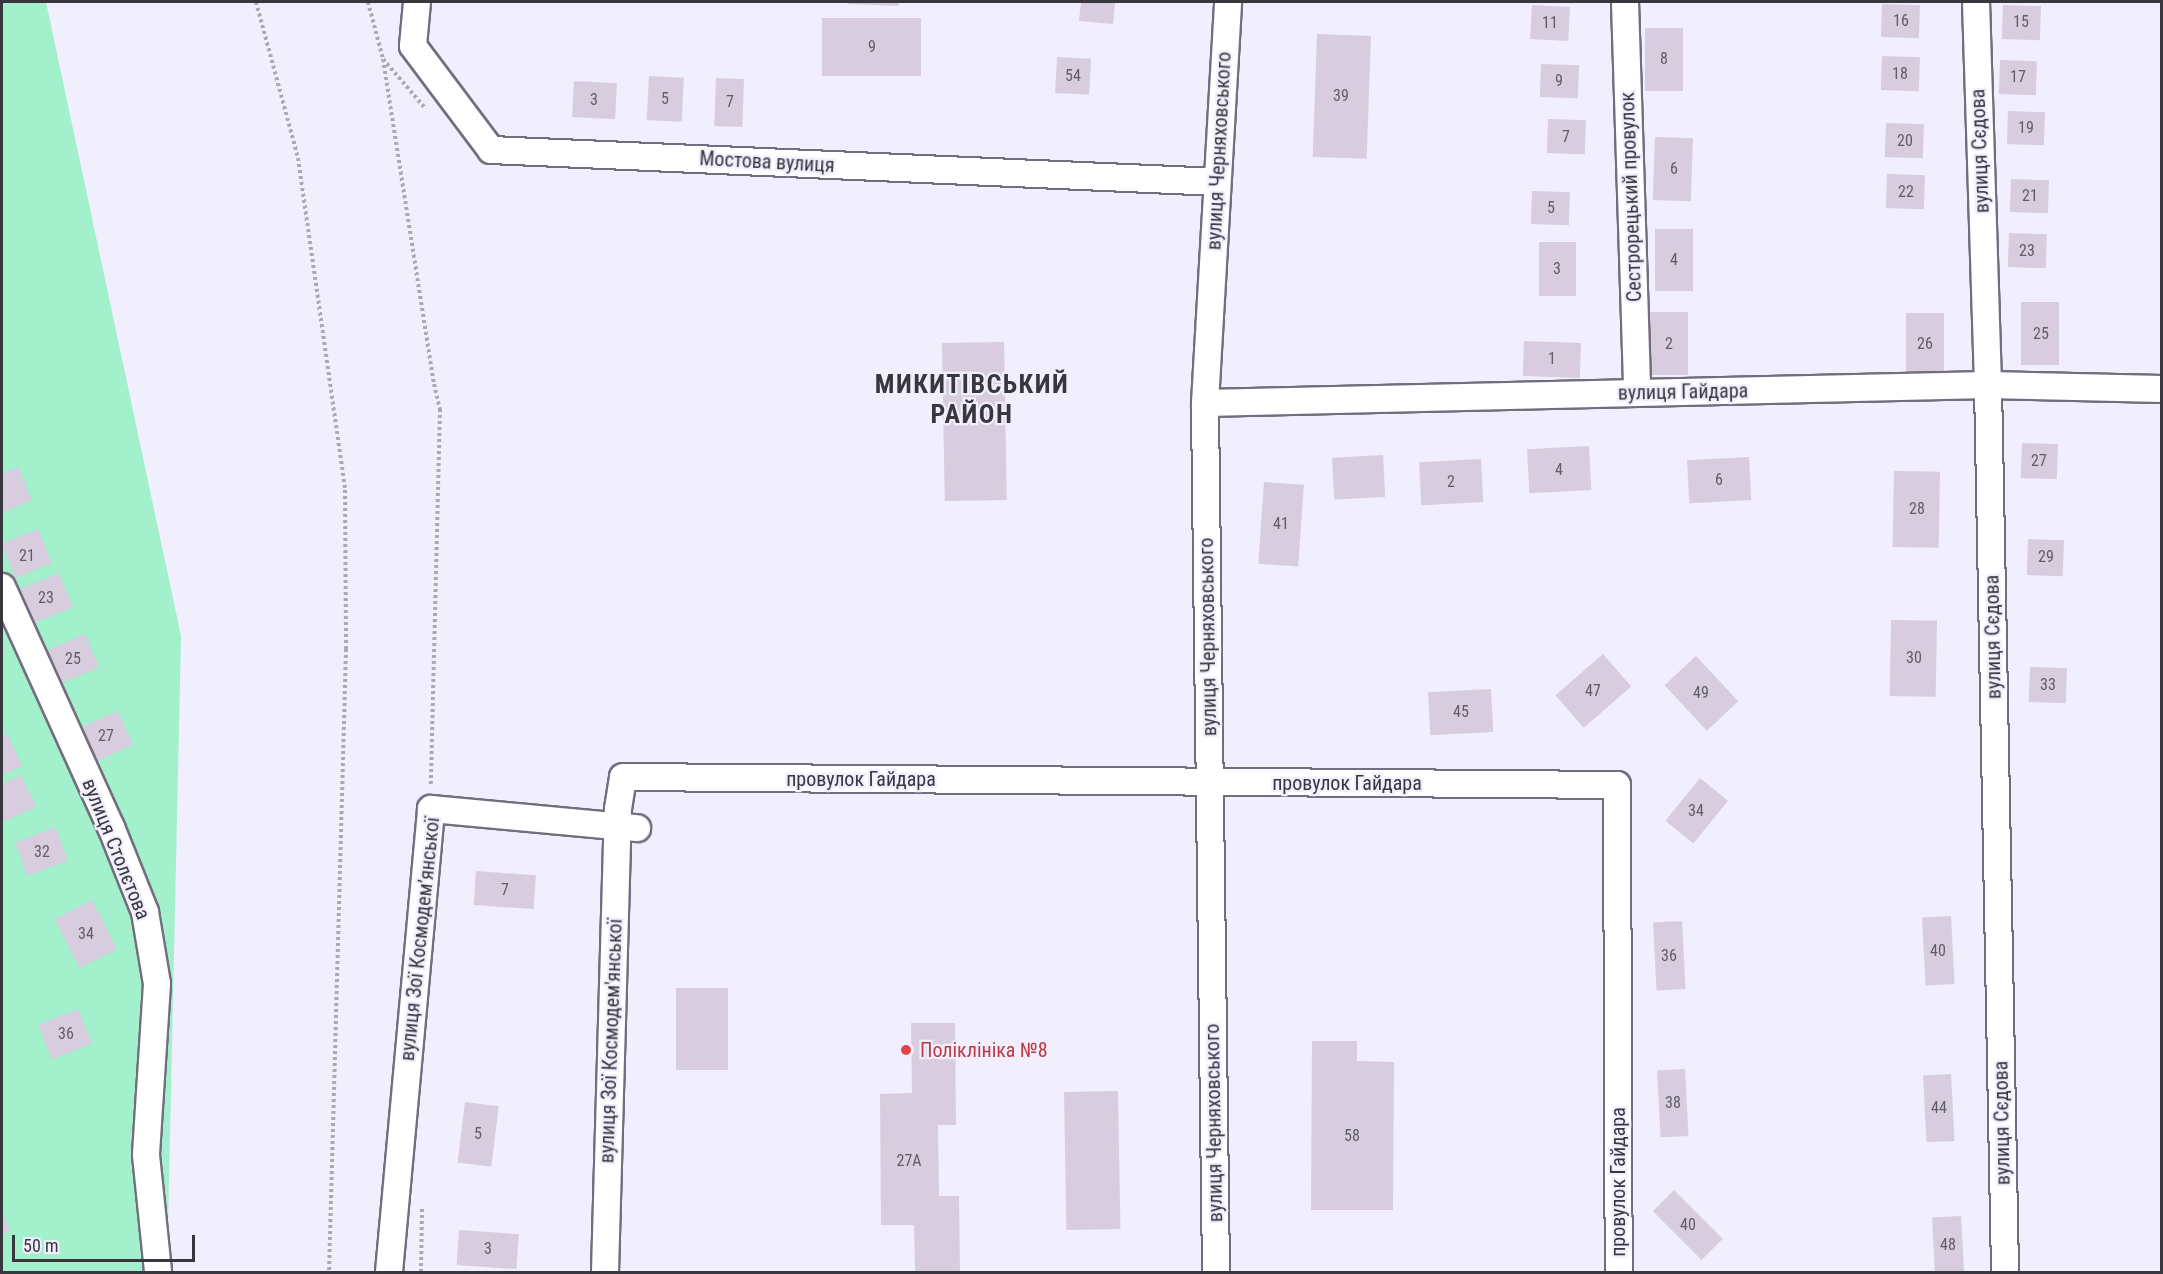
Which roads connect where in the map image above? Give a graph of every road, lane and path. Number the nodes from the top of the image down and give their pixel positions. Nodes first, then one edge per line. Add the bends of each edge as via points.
1 (256, 2) edge
2 (417, 2) edge
3 (1227, 2) edge
4 (1625, 2) edge
5 (1976, 2) edge
6 (383, 59) dead end
7 (1217, 182) junction
8 (1988, 385) junction
9 (2162, 389) edge
10 (1637, 393) junction
11 (1205, 404) junction
12 (2, 587) edge
13 (1210, 782) junction
14 (431, 809) junction
15 (624, 821) junction
16 (422, 1201) dead end
17 (158, 1272) edge
18 (329, 1272) edge
19 (389, 1272) edge
20 (421, 1272) edge
21 (605, 1272) edge
22 (1216, 1272) edge
23 (1619, 1272) edge
24 (2005, 1272) edge

1 - 18 path via 298,158 345,490 346,649
2 - 7 street, Мостова вулиця via 413,46 491,150
3 - 7 street, вулиця Черняховського
4 - 10 street, Сестрорецький провулок
5 - 8 street, вулиця Сєдова
6 - 14 path via 440,409
7 - 11 street, вулиця Черняховського
8 - 9 street, вулиця Гайдара
8 - 10 street, вулиця Гайдара
8 - 24 street, вулиця Сєдова
10 - 11 street, вулиця Гайдара
11 - 13 street, вулиця Черняховського
12 - 17 street, вулиця Столєтова via 111,827 145,912 157,984 146,1155
13 - 15 street, провулок Гайдара via 623,777
13 - 22 street, вулиця Черняховського
13 - 23 street, провулок Гайдара via 1617,785
14 - 15 street, вулиця Зої Космодем’янської
14 - 19 street, вулиця Зої Космодем’янської
15 - 21 street, вулиця Зої Космодем'янської
16 - 20 path

